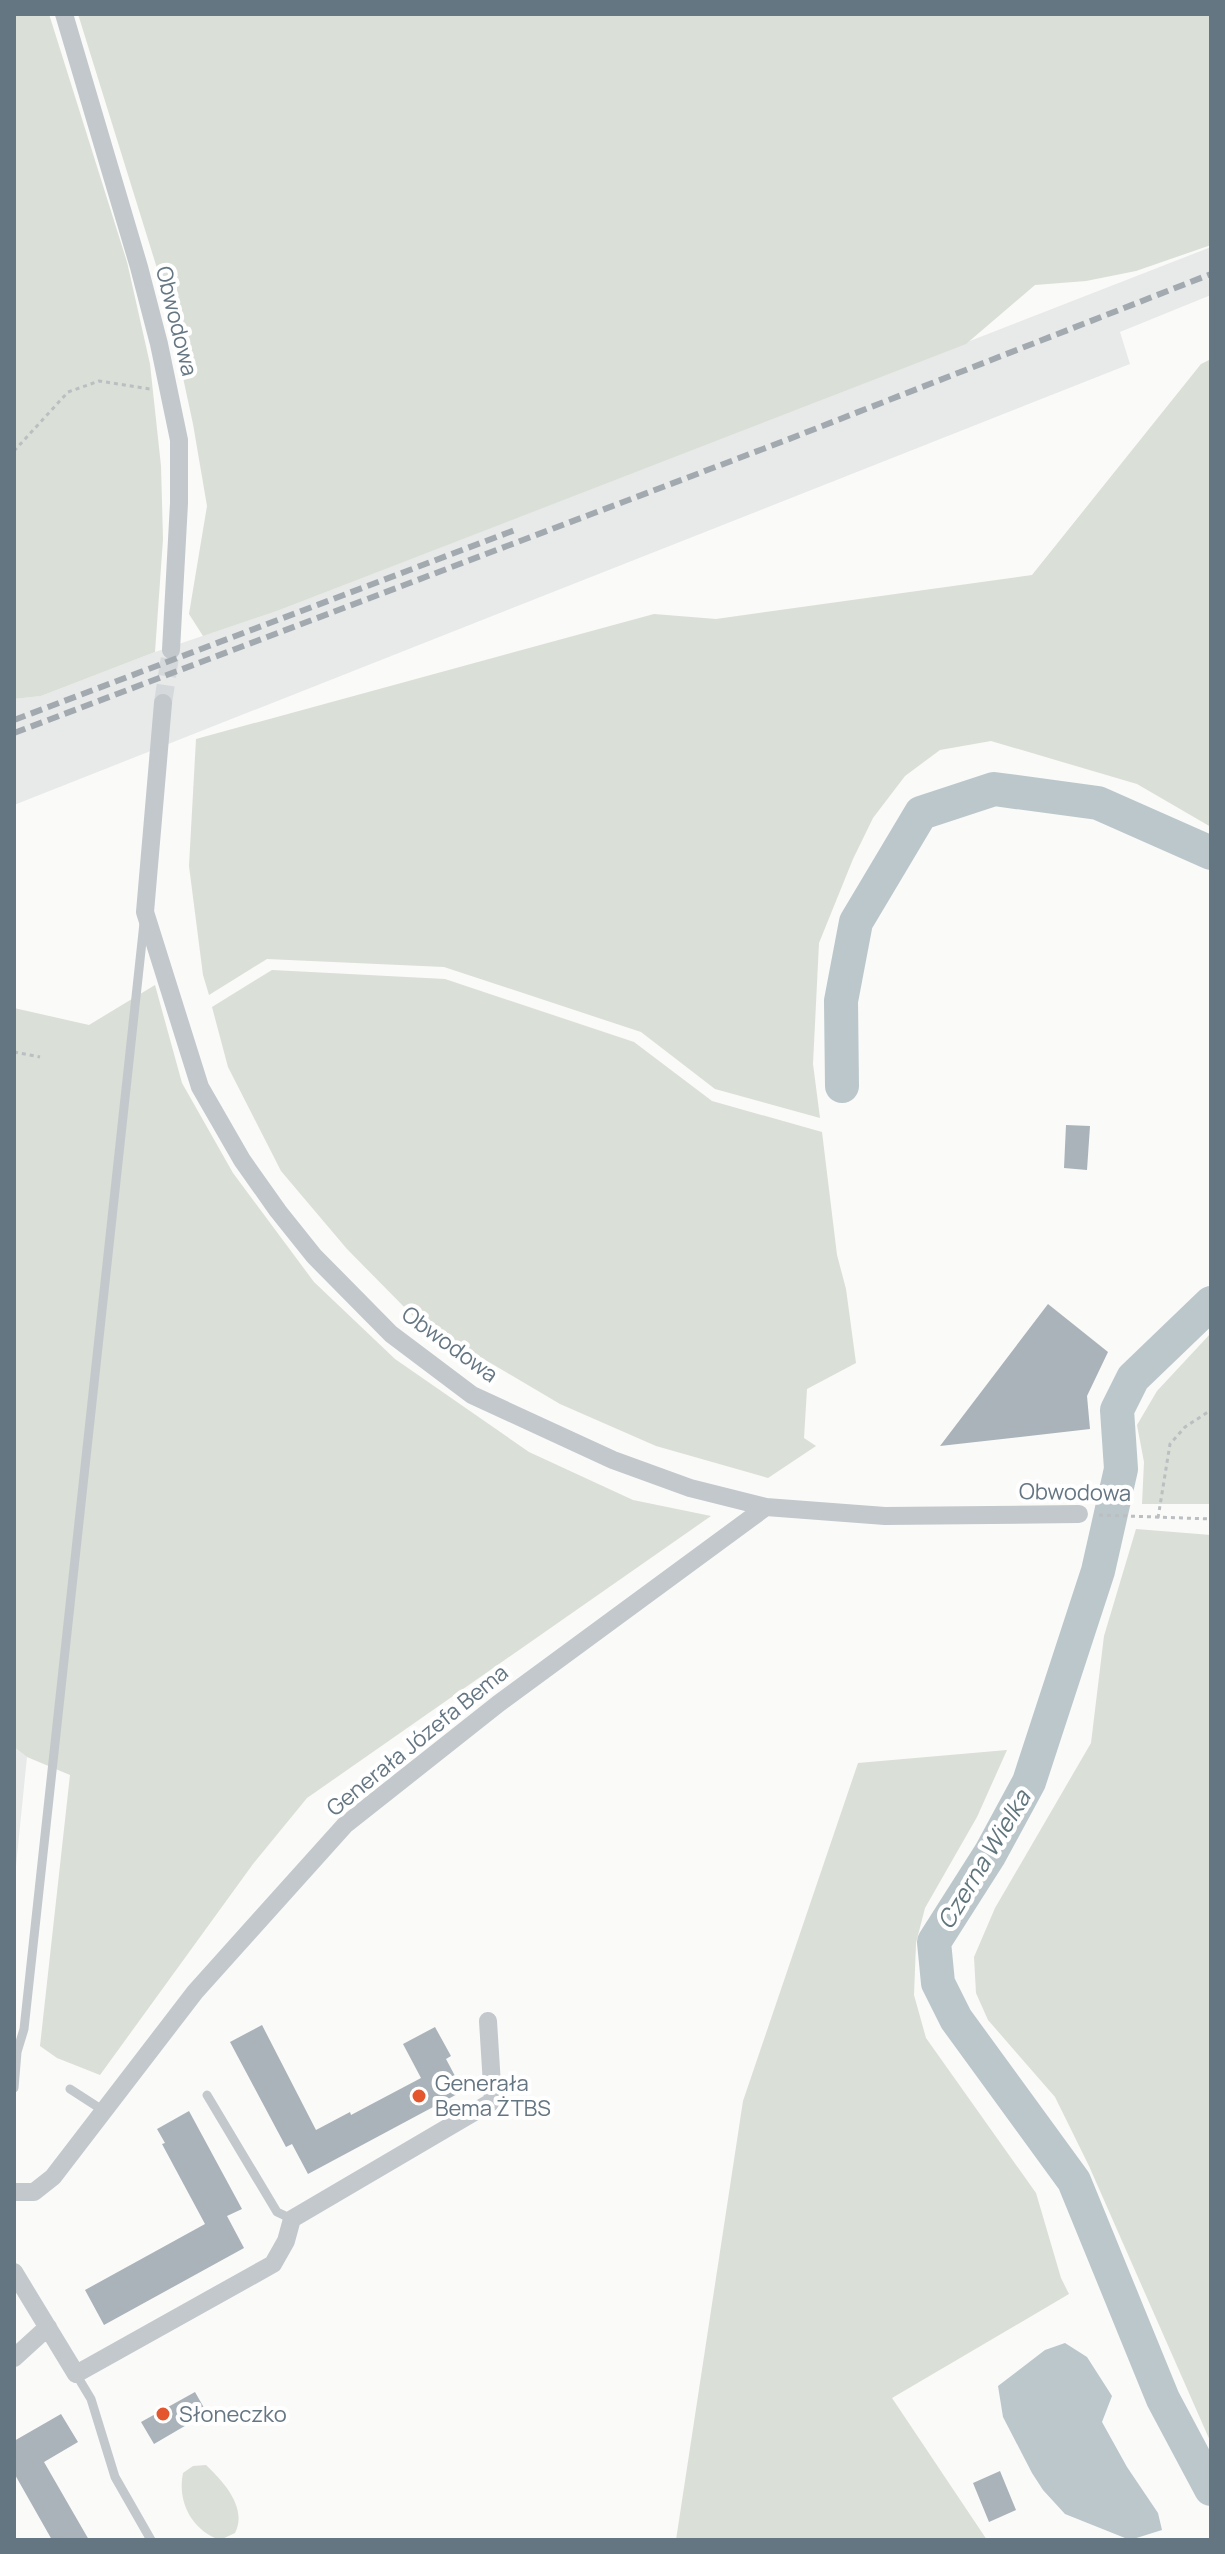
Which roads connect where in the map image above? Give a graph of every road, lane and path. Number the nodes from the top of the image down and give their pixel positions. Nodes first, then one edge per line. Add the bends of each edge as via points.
1 (64, 14) edge
2 (170, 390) junction
3 (14, 451) edge
4 (171, 650) tunnel mouth
5 (163, 703) tunnel mouth
6 (145, 912) junction
7 (14, 1052) edge
8 (40, 1057) dead end
9 (1211, 1410) edge
10 (766, 1507) junction
11 (1079, 1514) joint
12 (1158, 1518) junction
13 (1211, 1519) edge
14 (488, 2021) dead end
15 (15, 2049) edge
16 (14, 2088) edge
17 (70, 2089) dead end
18 (207, 2095) dead end
19 (104, 2111) junction
20 (14, 2192) edge
21 (292, 2219) junction
22 (14, 2272) edge
23 (48, 2327) junction
24 (14, 2358) edge
25 (76, 2374) junction
26 (151, 2540) edge

1 - 2 street, Obwodowa
2 - 3 path via 99,381 68,392
2 - 4 street, Obwodowa via 179,440
5 - 6 street, Obwodowa
6 - 10 street, Obwodowa via 200,1087 228,1136 314,1256 391,1334 472,1395 613,1460 690,1488
6 - 15 lane via 24,2029
7 - 8 path
9 - 12 path via 1170,1444
10 - 11 street, Obwodowa via 885,1516
10 - 19 street, Generała Józefa Bema via 498,1704 345,1825 195,1992
11 - 12 path, Obwodowa
12 - 13 path, Obwodowa
14 - 21 street via 493,2101
15 - 16 lane
17 - 19 lane
18 - 21 lane via 277,2212
19 - 20 street, Generała Józefa Bema via 53,2177 34,2192
21 - 25 street via 273,2264
22 - 23 street
23 - 24 street
23 - 25 street
25 - 26 lane via 91,2399 115,2477

